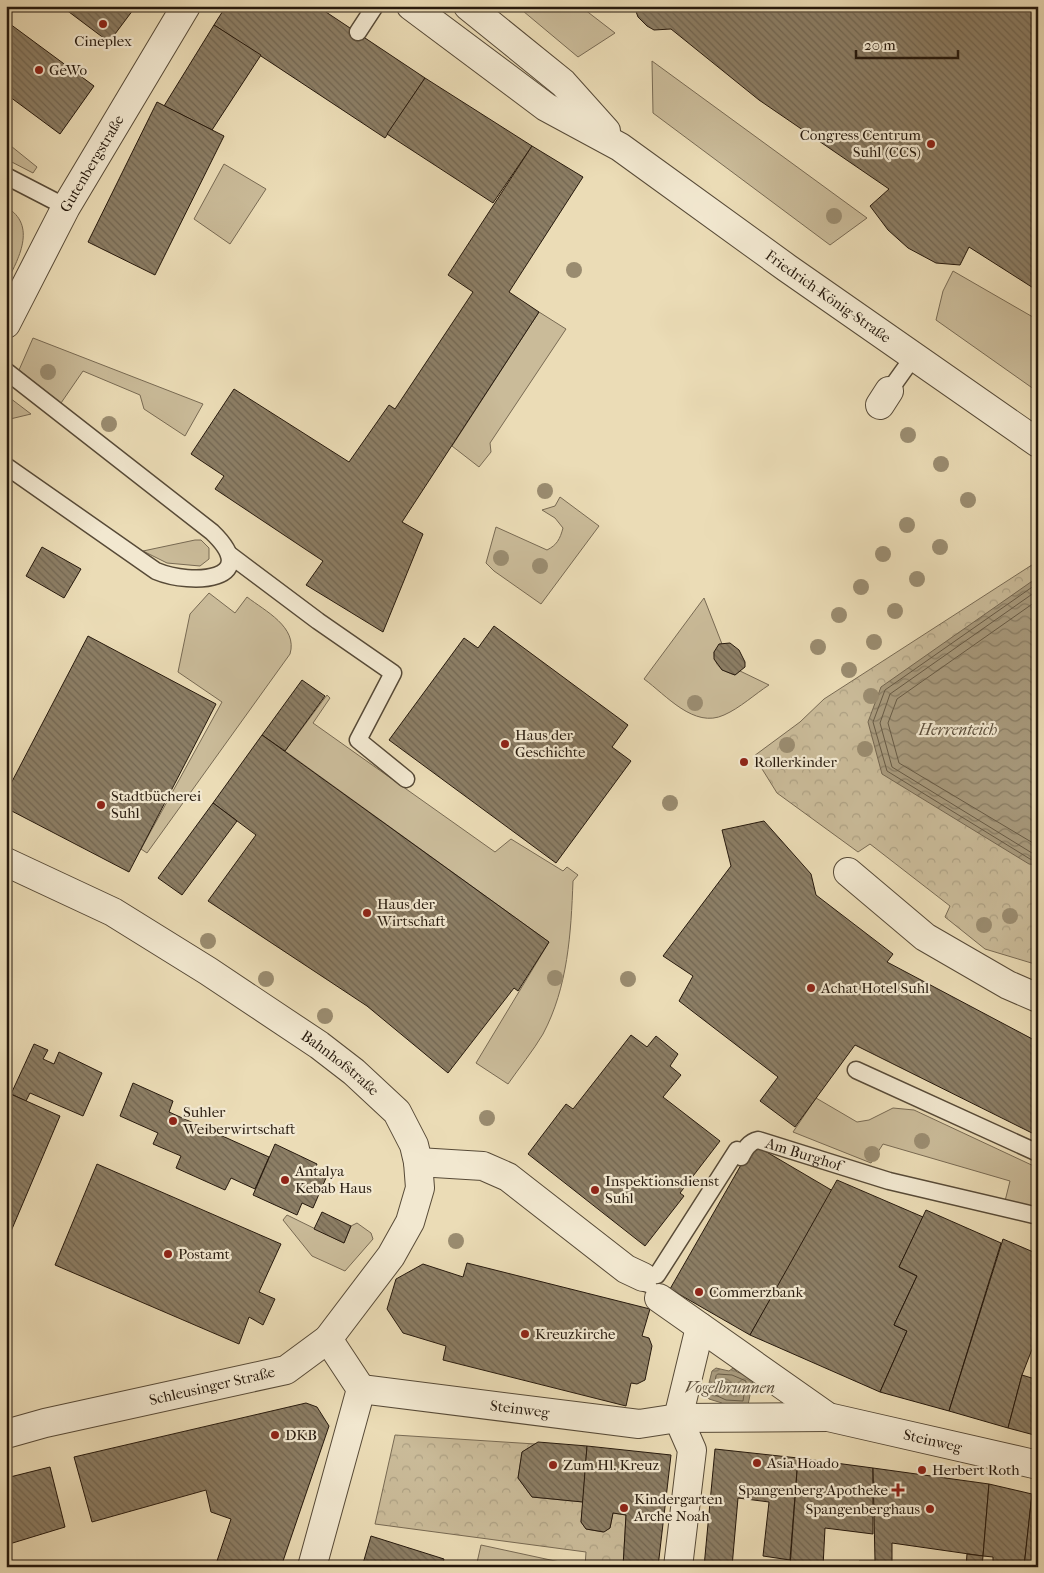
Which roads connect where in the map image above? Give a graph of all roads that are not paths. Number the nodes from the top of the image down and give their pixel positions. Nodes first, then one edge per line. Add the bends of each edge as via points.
1 (186, 6) edge
2 (375, 6) edge
3 (411, 6) edge
4 (468, 6) edge
5 (358, 32) dead end
6 (620, 147) junction
7 (6, 176) edge
8 (66, 206) junction
9 (6, 324) edge
10 (914, 356) junction
11 (6, 371) edge
12 (885, 398) dead end
13 (1038, 443) edge
14 (6, 466) edge
15 (230, 555) junction
16 (406, 779) dead end
17 (6, 862) edge
18 (848, 872) dead end
19 (1038, 998) edge
20 (856, 1070) dead end
21 (1038, 1153) edge
22 (418, 1162) junction
23 (1038, 1216) edge
24 (643, 1277) junction
25 (660, 1298) joint
26 (700, 1327) junction
27 (328, 1339) junction
28 (361, 1389) junction
29 (828, 1417) junction
30 (678, 1418) junction
31 (6, 1434) edge
32 (1038, 1465) edge
33 (312, 1567) edge
34 (678, 1567) edge

1 - 8 street, Gutenbergstraße
2 - 5 lane
3 - 6 street, Friedrich-König-Straße via 546,107
4 - 6 street, Friedrich-König-Straße via 563,83
6 - 10 street, Friedrich-König-Straße
7 - 8 lane
8 - 9 street, Gutenbergstraße
10 - 12 lane
10 - 13 street, Friedrich-König-Straße
11 - 15 lane via 212,532
14 - 15 lane via 156,571 172,578 209,579 222,573 229,564
15 - 16 lane via 393,673 358,740
17 - 22 street, Bahnhofstraße via 112,912 319,1045 354,1072 396,1112 414,1145
18 - 19 street via 925,937 1008,986
20 - 21 lane
22 - 24 street via 483,1166 508,1177 626,1269
22 - 27 street, Schleusinger Straße via 420,1188 410,1222 391,1256
23 - 24 lane, Am Burghof via 889,1181 758,1140 746,1147 741,1156 737,1150 657,1275
24 - 25 lane, Steinweg
25 - 26 street, Steinweg
26 - 29 street, Steinweg
26 - 30 street
27 - 28 street
27 - 31 street, Schleusinger Straße via 286,1370
28 - 30 street, Steinweg via 638,1424
28 - 33 street
29 - 30 street, Steinweg
29 - 32 street, Steinweg
30 - 34 street via 692,1450

